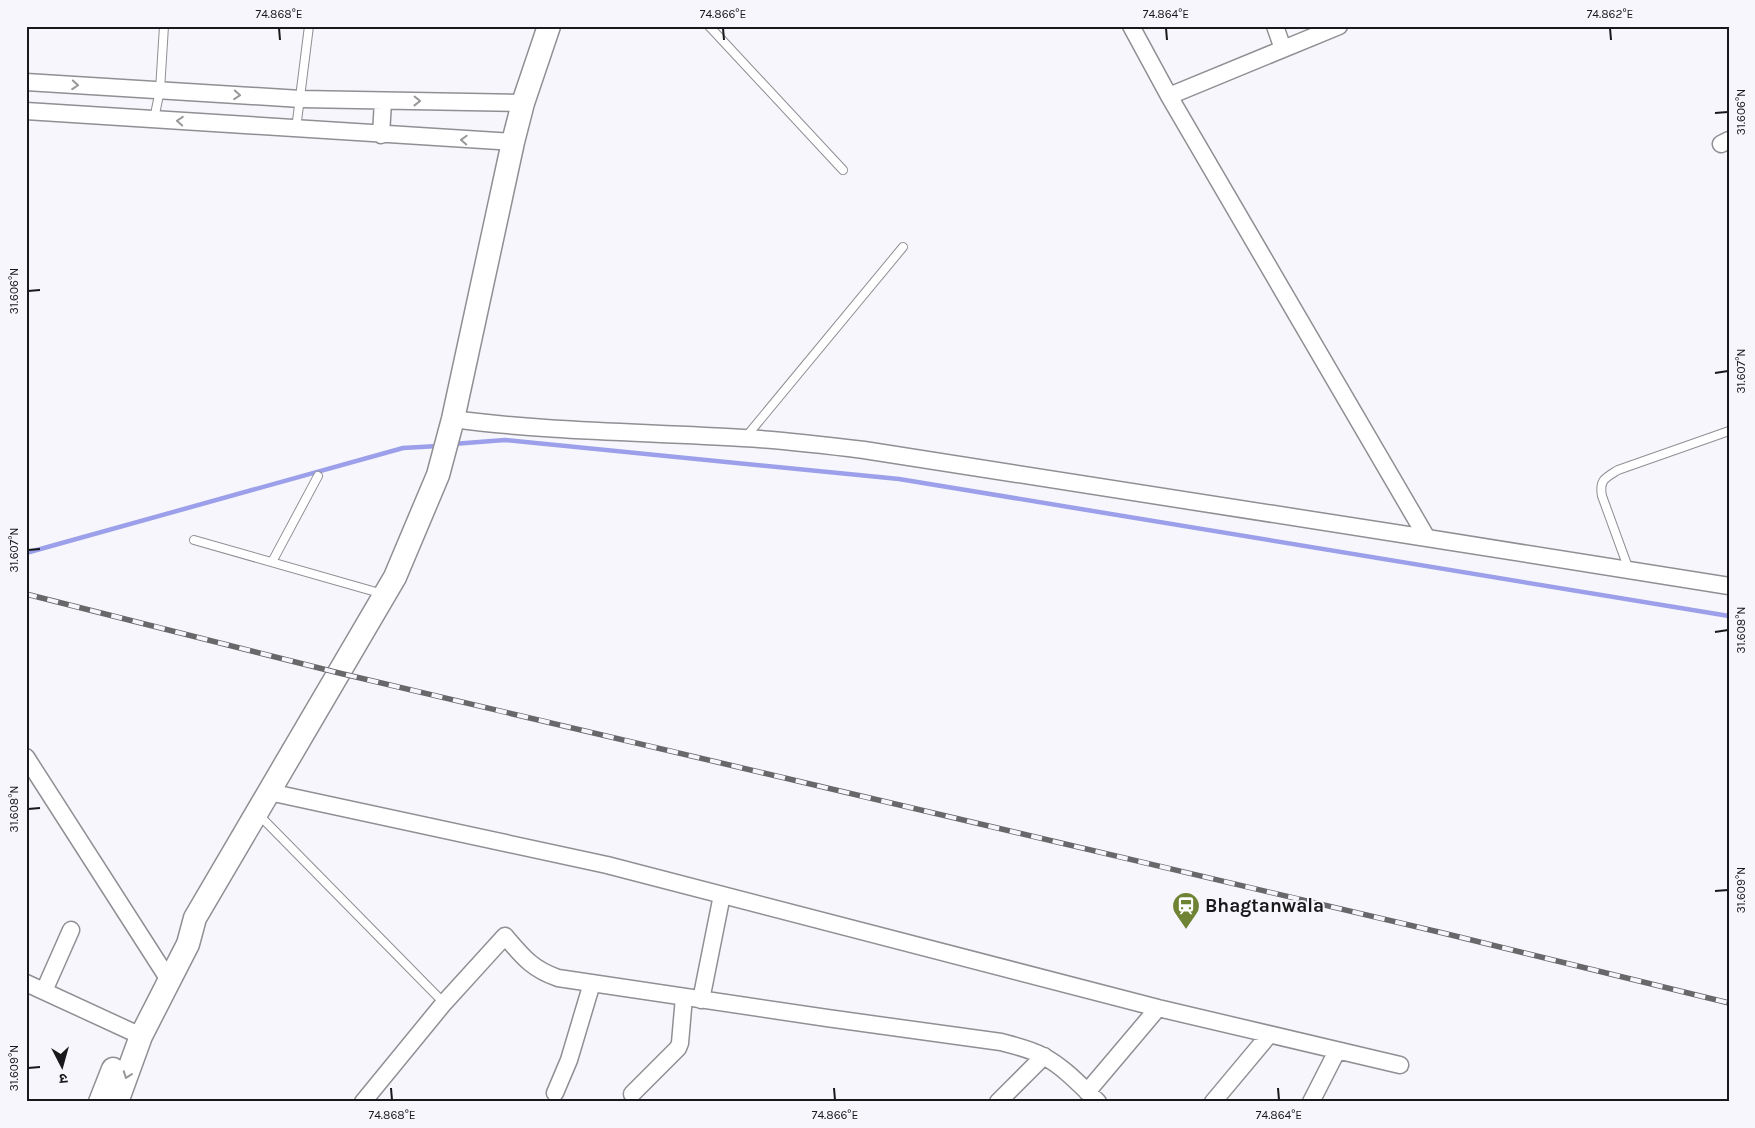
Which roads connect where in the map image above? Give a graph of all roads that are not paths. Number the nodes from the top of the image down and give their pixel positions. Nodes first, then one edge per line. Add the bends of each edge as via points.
1 (164, 26) edge
2 (309, 26) edge
3 (550, 26) edge
4 (709, 26) edge
5 (1132, 26) edge
6 (1276, 26) edge
7 (1339, 26) edge
8 (1283, 49) junction
9 (26, 82) edge
10 (160, 90) junction
11 (1169, 96) junction
12 (301, 99) junction
13 (383, 101) junction
14 (523, 103) junction
15 (26, 110) edge
16 (154, 119) junction
17 (296, 129) junction
18 (381, 134) junction
19 (513, 142) junction
20 (843, 170) dead end
21 (903, 247) dead end
22 (452, 423) junction
23 (1729, 431) edge
24 (745, 438) junction
25 (318, 476) dead end
26 (1427, 538) junction
27 (194, 540) dead end
28 (272, 562) junction
29 (1629, 570) junction
30 (1729, 586) edge
31 (385, 594) junction
32 (26, 757) edge
33 (269, 792) junction
34 (256, 812) junction
35 (722, 895) junction
36 (71, 930) dead end
37 (164, 973) junction
38 (26, 983) edge
39 (592, 984) junction
40 (44, 991) junction
41 (684, 997) junction
42 (701, 1000) junction
43 (444, 1003) junction
44 (1158, 1008) junction
45 (135, 1033) junction
46 (1269, 1035) junction
47 (1337, 1051) junction
48 (1044, 1056) junction
49 (1400, 1066) dead end
50 (555, 1093) dead end
51 (632, 1094) dead end
52 (1093, 1097) edge
53 (100, 1102) edge
54 (117, 1102) edge
55 (363, 1102) edge
56 (998, 1102) edge
57 (1213, 1102) edge
58 (1311, 1102) edge

1 - 10 lane
2 - 12 lane
3 - 14 street
4 - 20 lane
5 - 11 street
6 - 8 street
7 - 8 street
8 - 11 street
9 -> 10 street
10 -> 12 street
10 - 16 lane
11 - 26 street
12 - 13 street
12 - 17 lane
13 -> 14 street
13 - 18 street
14 - 19 street
15 - 16 street
17 -> 16 street
17 - 18 street
19 -> 18 street
19 - 22 street
21 - 24 lane
22 - 24 street
22 - 31 street via 438,475
23 - 29 lane via 1618,470 1604,478 1600,486 1602,496
24 - 26 street via 864,450
25 - 28 lane
26 - 29 street
27 - 28 lane
28 - 31 lane
29 - 30 street
31 - 33 street
32 - 37 street
33 - 34 street
33 - 35 street via 552,853
34 - 37 street via 195,918 188,944
34 - 43 lane
35 - 42 street
35 - 44 street
36 - 40 street
37 - 45 street
38 - 40 street
39 - 41 street
39 - 43 street via 541,972 505,936
39 - 50 street via 569,1060
40 - 45 street
41 - 42 street
41 - 51 street via 678,1048
42 - 48 street via 1001,1042
43 - 55 street
44 - 46 street
44 - 52 street
45 - 53 street
45 -> 54 street
46 - 47 street
46 - 57 street
47 - 49 street
47 - 58 street
48 - 52 street
48 - 56 street

